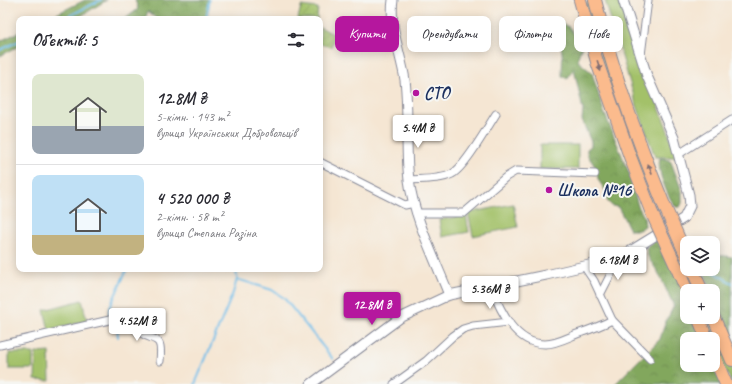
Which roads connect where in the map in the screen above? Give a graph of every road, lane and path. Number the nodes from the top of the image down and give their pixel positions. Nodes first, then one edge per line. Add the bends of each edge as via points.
1 (393, 0) edge
2 (595, 0) edge
3 (623, 0) edge
4 (648, 0) edge
5 (583, 1) edge
6 (641, 57) junction
7 (496, 114) dead end
8 (732, 120) edge
9 (679, 154) junction
10 (323, 164) edge
11 (595, 174) dead end
12 (409, 180) junction
13 (662, 200) junction
14 (414, 203) junction
15 (649, 205) junction
16 (416, 213) junction
17 (680, 241) edge
18 (618, 258) junction
19 (584, 266) junction
20 (684, 284) edge
21 (491, 287) junction
22 (449, 295) junction
23 (600, 295) junction
24 (612, 320) junction
25 (509, 322) junction
26 (716, 324) edge
27 (0, 345) edge
28 (650, 359) dead end
29 (732, 360) edge
30 (160, 361) dead end
31 (720, 370) edge
32 (311, 384) edge
33 (394, 384) edge
34 (726, 384) edge

1 - 12 street via 391,11 403,65 407,98
13 -> 2 main road via 627,106
3 - 6 street
4 - 6 street
5 -> 15 main road via 597,62
6 - 9 street
7 - 12 street via 460,168 453,174
8 - 9 street
9 - 18 street via 690,206 684,218
10 - 14 street via 405,205
11 - 16 street via 516,171 506,176 464,213
12 - 14 street
13 - 15 main road
13 - 17 main road, bridge
14 - 16 street
15 - 20 main road, bridge
16 - 22 street
18 - 19 street
18 - 23 street
19 - 21 street
19 - 23 street
21 - 22 street
21 - 25 street
22 - 32 street via 400,318
23 - 24 street
24 - 25 street via 546,344 527,339
24 - 28 street
25 - 33 street via 463,329
26 - 29 main road
27 - 30 street via 114,319 123,314 140,333 160,343
31 - 34 main road

